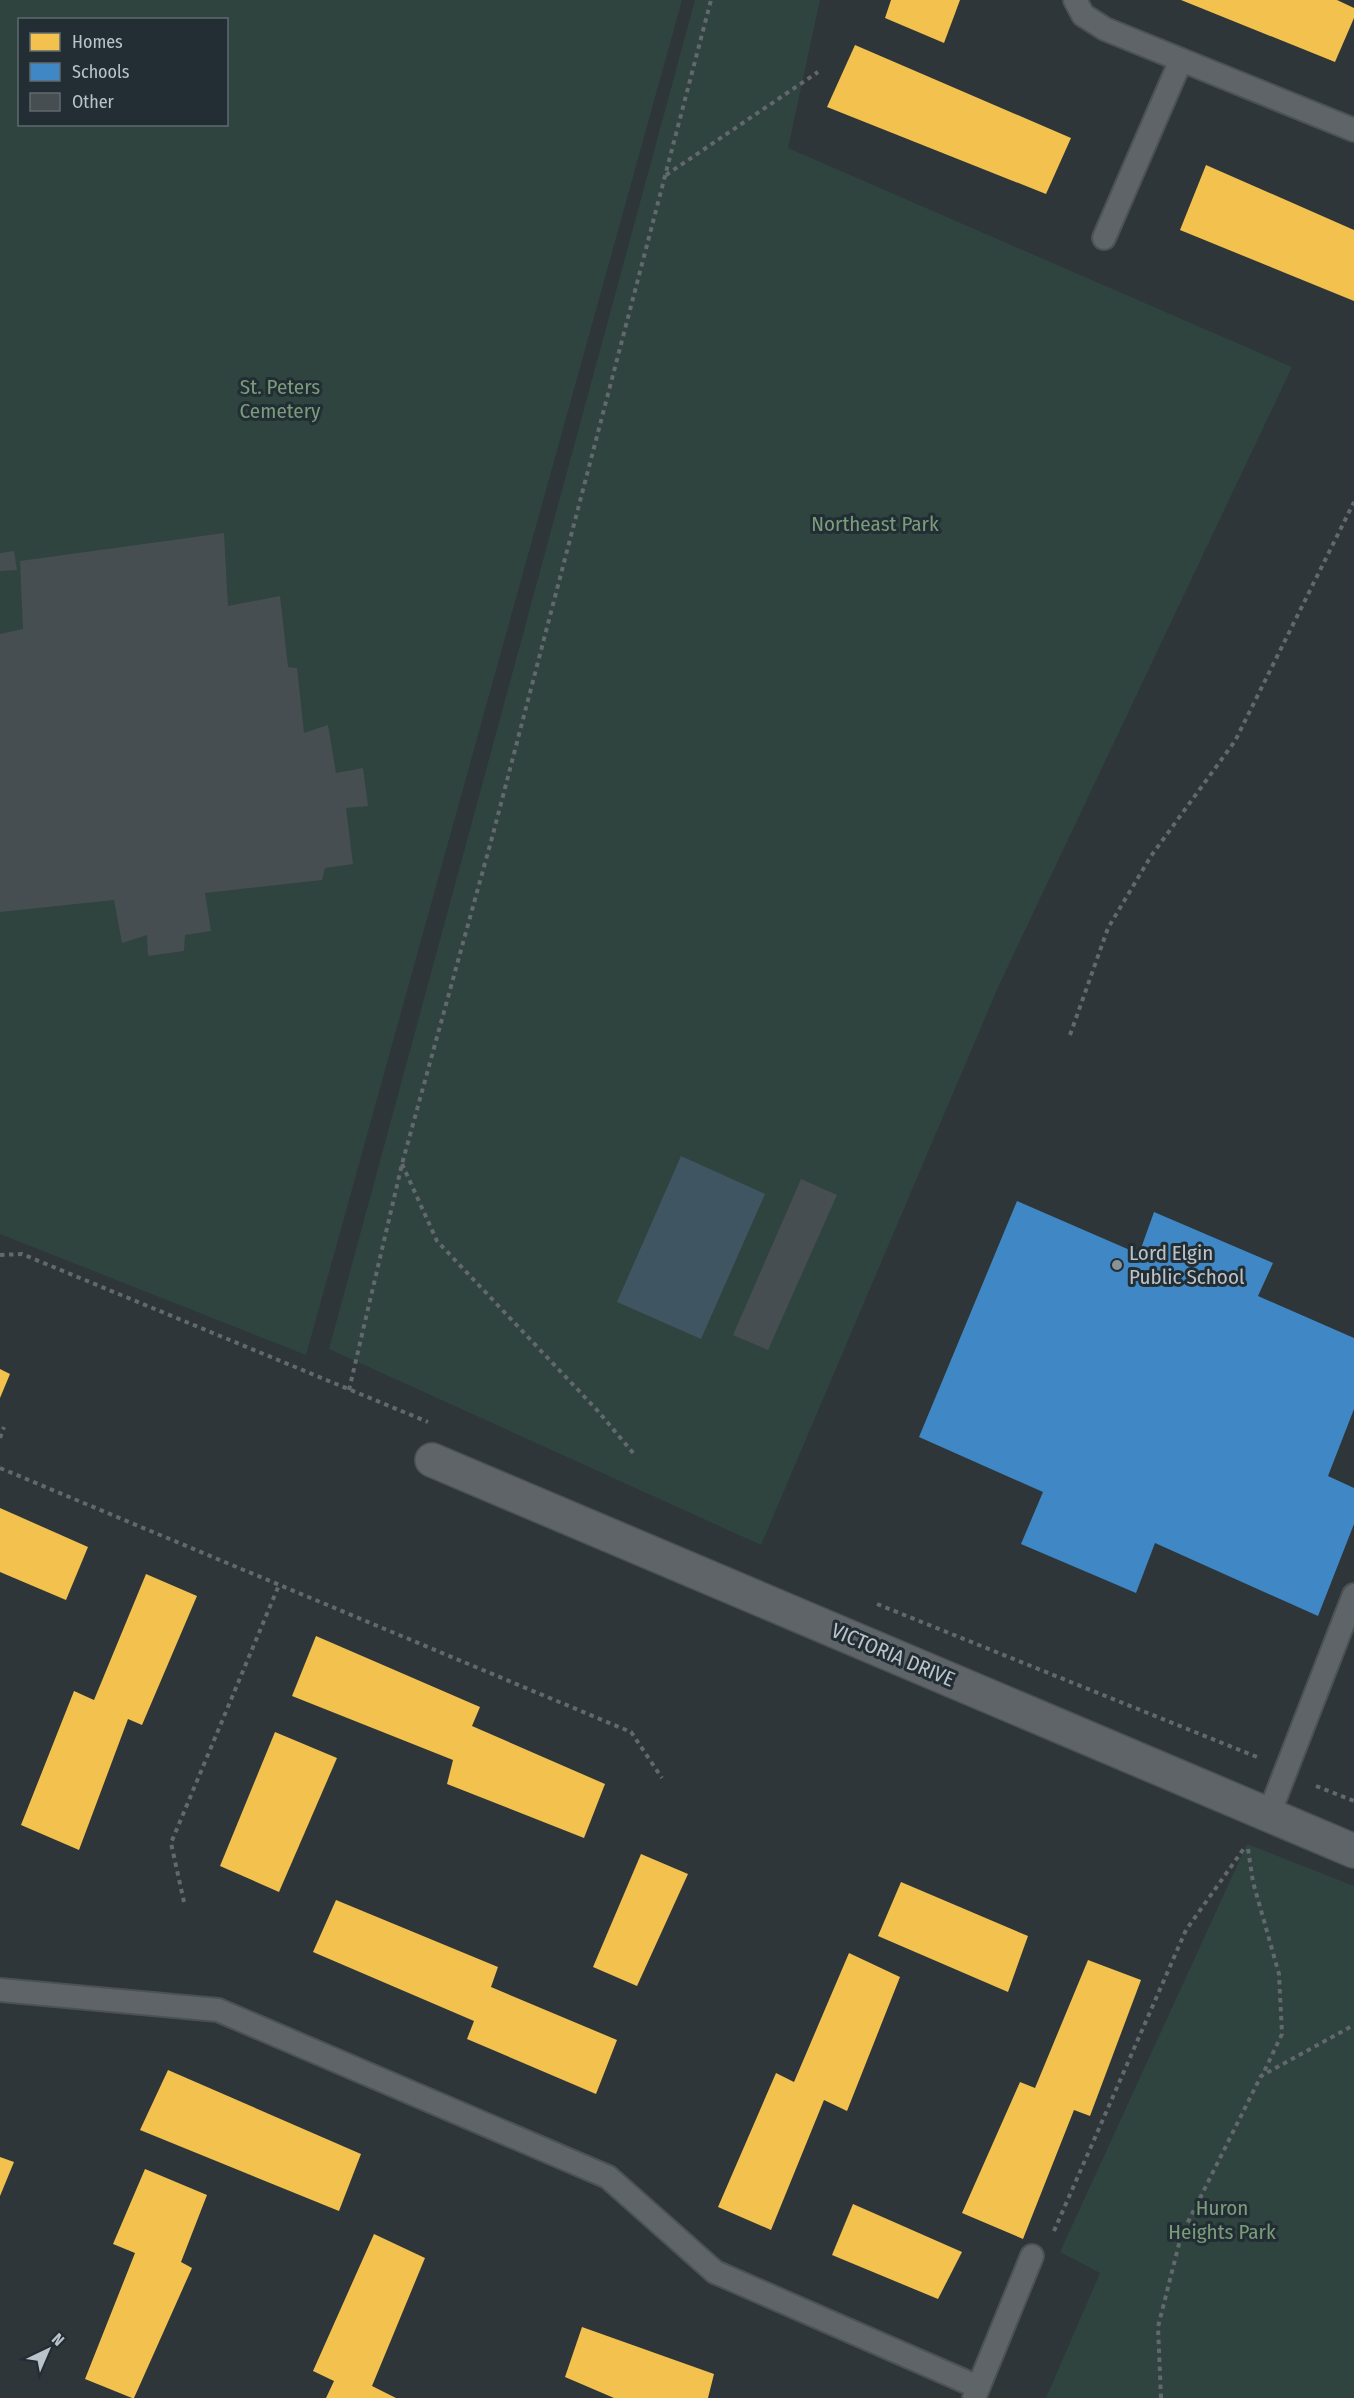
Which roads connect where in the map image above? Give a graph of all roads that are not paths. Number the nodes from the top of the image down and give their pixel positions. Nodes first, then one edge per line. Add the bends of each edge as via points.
1 (1075, 0) edge
2 (1181, 60) junction
3 (1354, 130) edge
4 (1104, 238) dead end
5 (432, 1461) dead end
6 (1354, 1595) edge
7 (1269, 1814) junction
8 (1354, 1851) edge
9 (0, 1990) edge
10 (1032, 2256) dead end
11 (976, 2393) edge

1 - 2 lane via 1083,15 1105,29
2 - 3 lane
2 - 4 lane
5 - 7 street, VICTORIA DRIVE
6 - 7 lane
7 - 8 street, VICTORIA DRIVE
9 - 11 lane via 218,2010 608,2177 715,2272
10 - 11 lane

